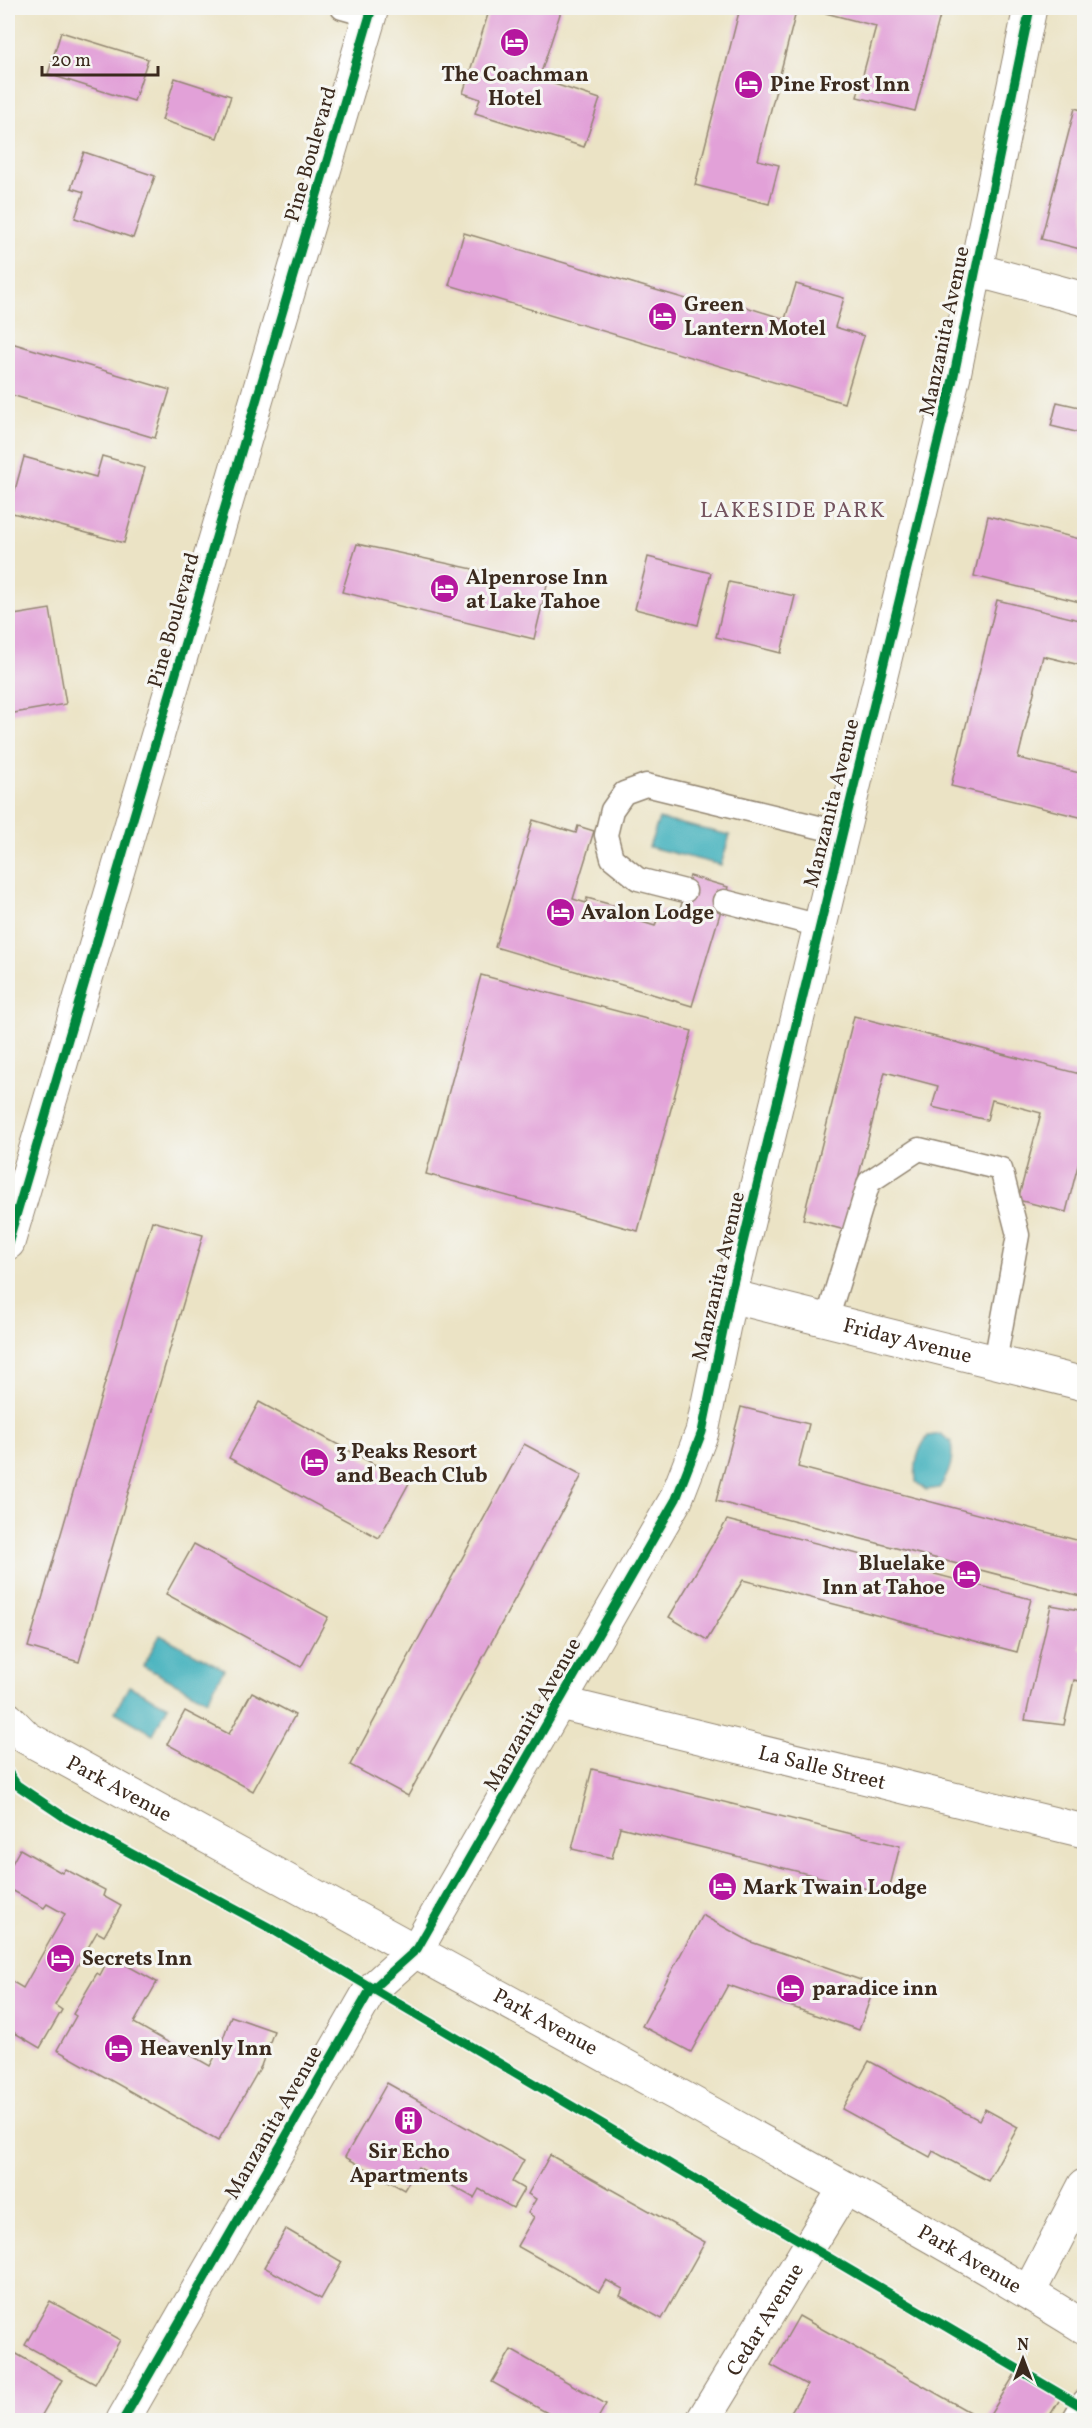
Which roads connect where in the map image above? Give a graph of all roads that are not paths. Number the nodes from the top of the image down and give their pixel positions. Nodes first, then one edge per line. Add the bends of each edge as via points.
1 (1030, 8) edge
2 (361, 10) edge
3 (976, 270) junction
4 (1084, 299) edge
5 (843, 833) junction
6 (685, 891) dead end
7 (724, 901) dead end
8 (820, 926) junction
9 (8, 1243) edge
10 (730, 1296) junction
11 (827, 1320) junction
12 (995, 1362) junction
13 (1084, 1384) edge
14 (560, 1703) junction
15 (8, 1719) edge
16 (1084, 1832) edge
17 (417, 1949) junction
18 (1084, 2186) edge
19 (845, 2188) junction
20 (1029, 2292) junction
21 (1084, 2327) edge
22 (1084, 2401) edge
23 (123, 2421) edge
24 (704, 2421) edge
25 (1073, 2421) edge

1 - 3 street, Manzanita Avenue
2 - 9 street, Pine Boulevard
3 - 4 street
3 - 5 street, Manzanita Avenue
5 - 6 lane via 646,785 624,794 612,810 606,835 612,858 638,879
5 - 8 street, Manzanita Avenue
7 - 8 lane
8 - 10 street, Manzanita Avenue
10 - 11 street, Friday Avenue
10 - 14 street, Manzanita Avenue via 702,1432 676,1499
11 - 12 street, Friday Avenue
11 - 12 lane via 869,1182 919,1149 1001,1169 1018,1235
12 - 13 street, Friday Avenue
14 - 16 street, La Salle Street
14 - 17 street, Manzanita Avenue
15 - 17 street, Park Avenue via 27,1737
17 - 19 street, Park Avenue
17 - 23 street, Manzanita Avenue via 369,1992
18 - 20 street
19 - 20 street, Park Avenue
19 - 24 street, Cedar Avenue
20 - 21 street, Park Avenue
22 - 25 lane

